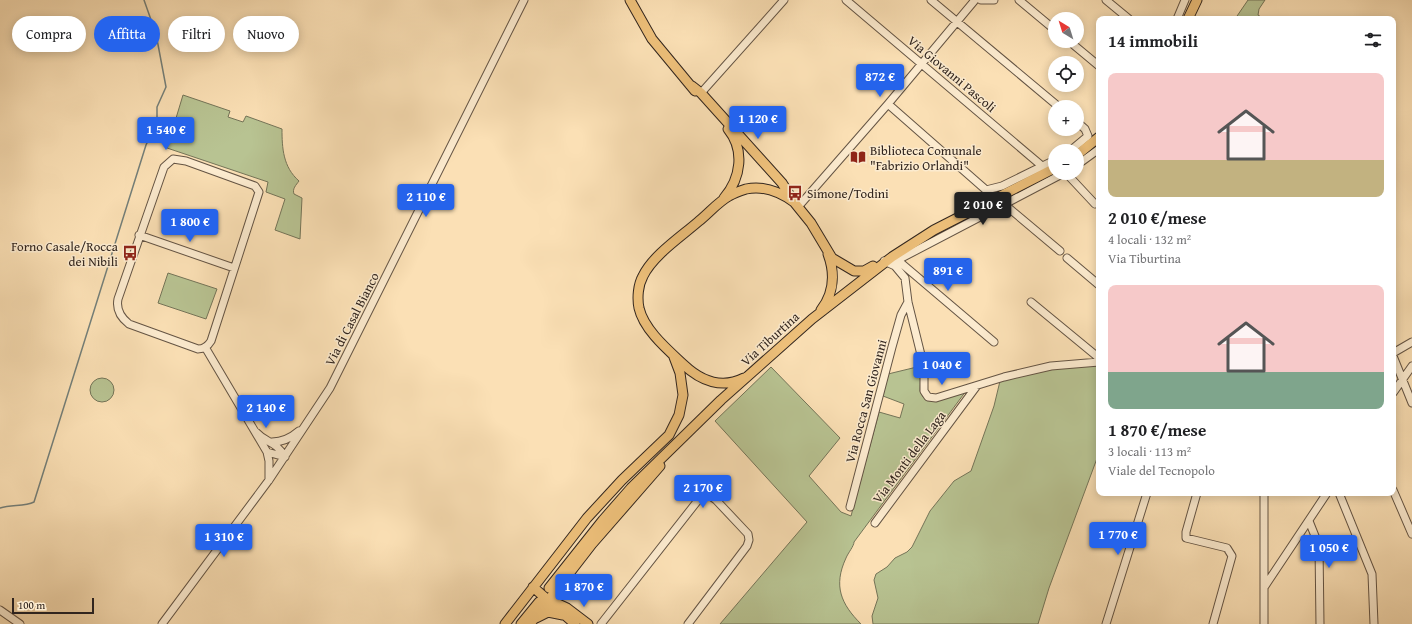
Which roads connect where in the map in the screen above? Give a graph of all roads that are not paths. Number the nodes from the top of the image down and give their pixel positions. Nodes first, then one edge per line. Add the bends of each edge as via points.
1 (524, 0) edge
2 (630, 0) edge
3 (784, 0) edge
4 (846, 0) edge
5 (931, 0) edge
6 (975, 0) edge
7 (981, 0) edge
8 (994, 0) edge
9 (1019, 0) edge
10 (1106, 0) edge
11 (1185, 0) edge
12 (1197, 0) edge
13 (1125, 16) edge
14 (1178, 16) edge
15 (1189, 16) edge
16 (957, 22) junction
17 (1048, 24) edge
18 (1077, 48) edge
19 (921, 64) junction
20 (1096, 64) edge
21 (692, 86) junction
22 (702, 93) junction
23 (1051, 100) edge
24 (888, 104) junction
25 (1084, 128) edge
26 (1096, 139) edge
27 (1078, 144) edge
28 (1084, 149) edge
29 (1096, 150) edge
30 (1084, 160) edge
31 (1048, 163) edge
32 (1042, 166) junction
33 (1048, 172) edge
34 (1051, 180) edge
35 (1072, 180) edge
36 (722, 201) junction
37 (1004, 204) junction
38 (1095, 204) dead end
39 (796, 205) junction
40 (934, 230) junction
41 (139, 235) junction
42 (826, 251) junction
43 (1060, 251) dead end
44 (1068, 258) dead end
45 (890, 260) junction
46 (234, 268) junction
47 (1096, 282) edge
48 (908, 302) junction
49 (1031, 302) dead end
50 (812, 319) junction
51 (994, 342) dead end
52 (1412, 342) edge
53 (205, 347) junction
54 (670, 351) junction
55 (1396, 351) edge
56 (1096, 356) edge
57 (1096, 362) edge
58 (1396, 364) edge
59 (1412, 366) edge
60 (750, 374) junction
61 (1402, 379) junction
62 (976, 387) junction
63 (1396, 388) edge
64 (1412, 403) edge
65 (307, 424) junction
66 (252, 428) junction
67 (272, 442) junction
68 (672, 448) junction
69 (267, 452) junction
70 (285, 457) junction
71 (269, 480) junction
72 (1146, 496) edge
73 (1196, 496) edge
74 (1264, 496) edge
75 (1325, 496) edge
76 (1340, 496) edge
77 (1396, 496) edge
78 (850, 507) dead end
79 (1309, 521) junction
80 (875, 523) dead end
81 (1412, 532) edge
82 (561, 584) junction
83 (1265, 586) junction
84 (533, 587) junction
85 (549, 588) dead end
86 (549, 599) junction
87 (538, 602) dead end
88 (0, 610) edge
89 (565, 611) junction
90 (532, 621) edge
91 (20, 624) edge
92 (162, 624) edge
93 (505, 624) edge
94 (521, 624) edge
95 (575, 624) edge
96 (588, 624) edge
97 (601, 624) edge
98 (688, 624) edge
99 (1106, 624) edge
100 (1213, 624) edge
101 (1264, 624) edge
102 (1320, 624) edge
103 (1374, 624) edge

1 - 65 street, Via di Casal Bianco via 466,112 366,318 330,388
2 - 21 main road via 652,39
3 - 22 street
4 - 19 street, Via Giovanni Pascoli
5 - 16 street
6 - 16 street
7 - 8 street
9 - 17 street
10 - 13 street
11 - 14 street
12 - 15 main road
16 - 19 street
16 - 23 street
18 - 20 street
19 - 24 street
19 - 32 street, Via Giovanni Pascoli
21 - 22 main road
21 - 36 main road via 731,133 738,150 740,159 737,175
22 - 39 main road via 782,183
24 - 32 street via 988,190 1002,186
24 - 39 street
25 - 27 street via 1088,136
26 - 28 main road
29 - 30 street
31 - 32 street
33 - 40 main road, Via Tiburtina
34 - 37 street
35 - 38 street
36 - 39 main road via 739,191 758,188 776,192
36 - 54 main road via 654,261 642,277 639,308 650,329
37 - 43 street
37 - 45 street
39 - 42 main road via 811,223
40 - 42 main road via 909,241 864,271 848,268
40 - 45 main road, Via Tiburtina
41 - 46 street
41 - 46 street via 165,164 173,159 186,161 258,189 259,194
41 - 53 street via 118,299 117,307 122,317 129,324 198,349
42 - 50 main road via 832,267 833,284 827,301
44 - 47 street
45 - 48 street via 903,275
45 - 50 main road, Via Tiburtina
45 - 51 street
46 - 53 street via 211,341
48 - 62 street via 924,368 926,396 934,398
48 - 78 street, Via Rocca San Giovanni via 901,315
49 - 56 street
50 - 60 main road, Via Tiburtina
52 - 55 street
53 - 66 street
54 - 60 main road via 695,374 709,381 735,381
54 - 84 main road via 680,373 683,395 682,405 669,435 587,518
57 - 62 street via 1051,366 1004,377
58 - 61 street
59 - 61 street
60 - 68 main road, Via Tiburtina
61 - 63 street
61 - 64 street
62 - 80 street, Via Monti della Laga
65 - 67 street via 293,437
65 - 70 street, Via di Casal Bianco
66 - 67 street via 261,438
66 - 69 street
67 - 70 street
68 - 82 main road via 652,477 604,529
68 - 85 main road, Via Tiburtina via 611,510
69 - 70 street
69 - 71 street
70 - 71 street, Via di Casal Bianco
71 - 92 street, Via di Casal Bianco
72 - 99 street
73 - 100 street via 1186,538 1227,548 1232,556
74 - 83 street
75 - 79 street
76 - 103 street via 1372,574
77 - 81 street
79 - 83 street
79 - 102 street via 1318,546
82 - 86 main road
82 - 89 main road via 560,599
83 - 101 street
84 - 86 main road
84 - 93 main road
86 - 89 main road
86 - 90 main road
87 - 94 main road
88 - 91 street
89 - 90 main road via 548,612
89 - 95 main road
89 - 96 main road
97 - 98 street via 699,498 709,495 714,497 748,534 749,540

